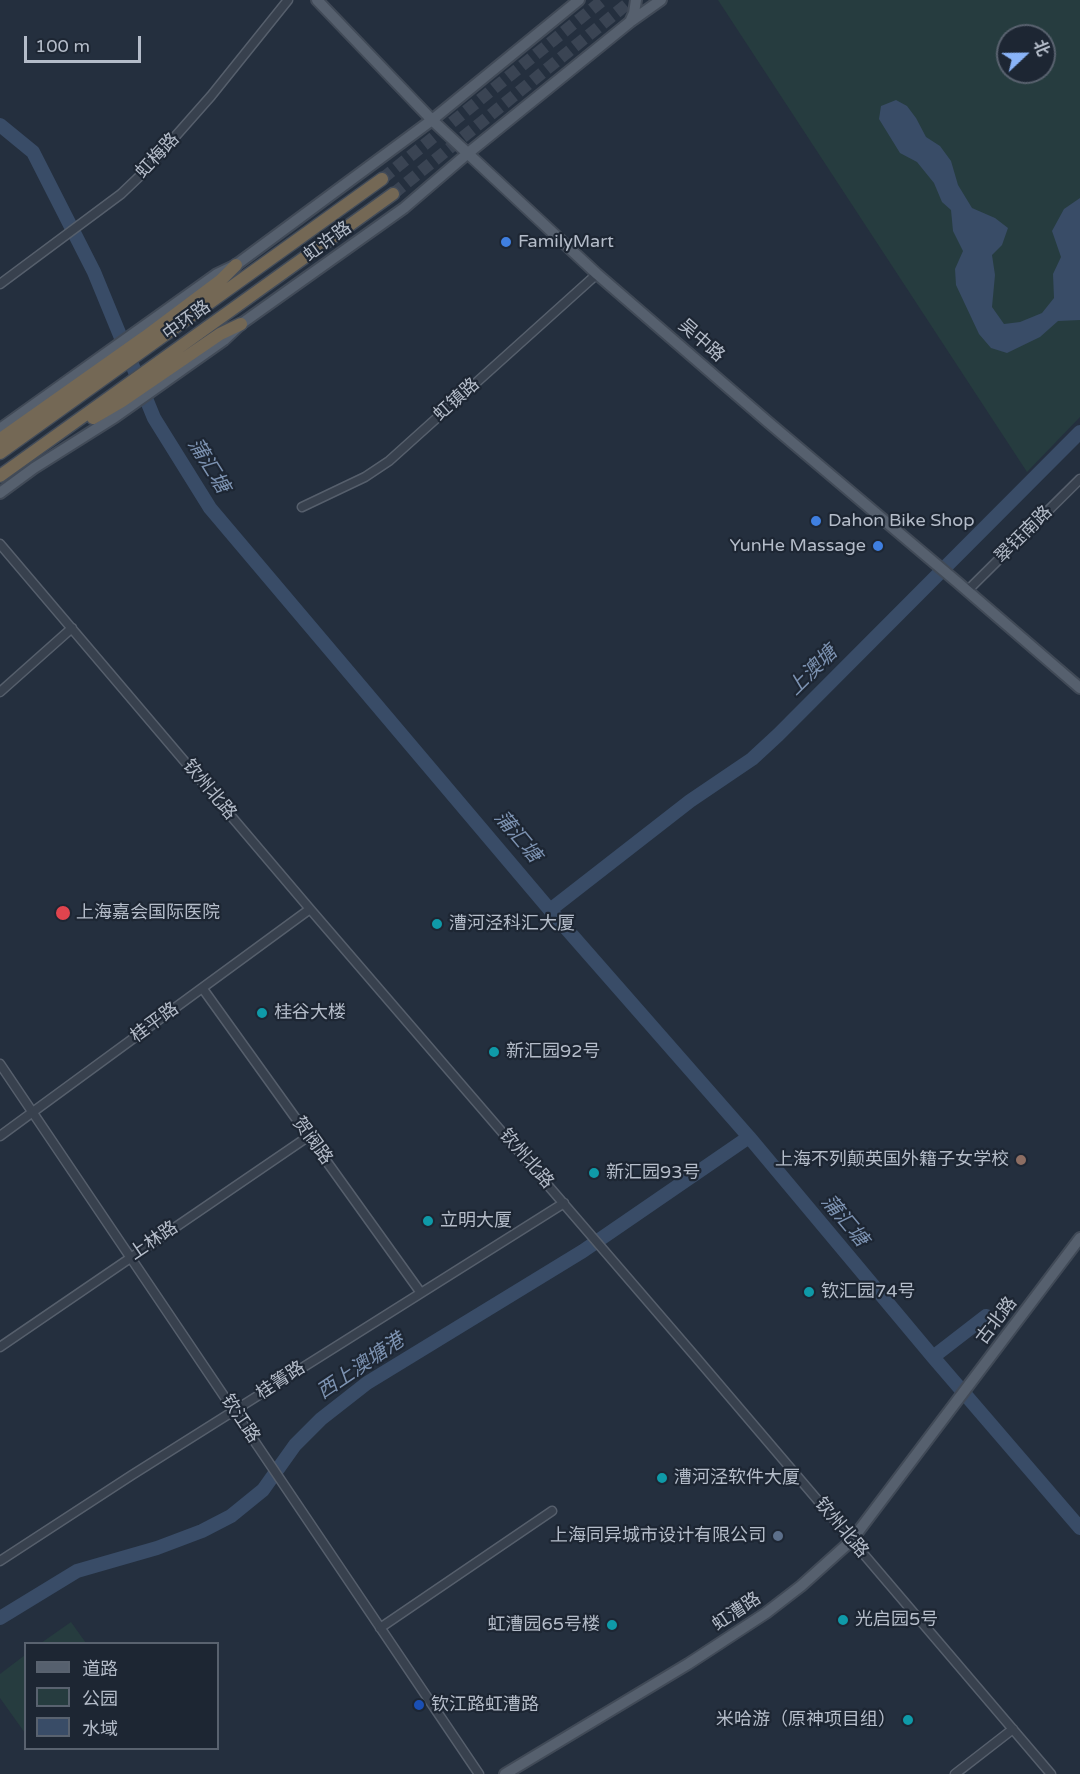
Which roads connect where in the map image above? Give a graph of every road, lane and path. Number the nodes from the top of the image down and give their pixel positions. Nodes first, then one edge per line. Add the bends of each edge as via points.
1 (288, 0) edge
2 (317, 0) edge
3 (579, 0) edge
4 (636, 0) edge
5 (661, 0) edge
6 (630, 22) junction
7 (432, 120) junction
8 (467, 154) junction
9 (382, 179) tunnel mouth
10 (393, 194) tunnel mouth
11 (236, 265) joint
12 (597, 274) junction
13 (0, 284) edge
14 (241, 324) joint
15 (145, 337) junction
16 (105, 366) junction
17 (162, 373) junction
18 (122, 401) junction
19 (0, 429) edge
20 (0, 441) edge
21 (0, 453) edge
22 (0, 476) edge
23 (1080, 479) edge
24 (0, 493) edge
25 (302, 507) dead end
26 (0, 544) edge
27 (968, 591) junction
28 (72, 628) junction
29 (1080, 688) edge
30 (0, 692) edge
31 (310, 909) junction
32 (203, 989) junction
33 (0, 1064) edge
34 (32, 1113) junction
35 (0, 1136) edge
36 (309, 1136) junction
37 (564, 1203) junction
38 (1080, 1238) edge
39 (130, 1257) junction
40 (421, 1293) junction
41 (0, 1347) edge
42 (234, 1411) junction
43 (940, 1424) joint
44 (552, 1511) dead end
45 (851, 1541) junction
46 (0, 1561) edge
47 (380, 1628) junction
48 (1012, 1729) junction
49 (479, 1774) edge
50 (506, 1774) edge
51 (955, 1774) edge
52 (1051, 1774) edge

1 - 13 street, 虹梅路 via 163,153 121,194
2 - 7 main road, 吴中路
3 - 7 main road, 虹许路
4 - 6 main road
5 - 6 main road, 虹许路
6 - 8 main road, 虹许路
7 - 8 main road, 吴中路
7 - 11 main road, 虹许路
8 - 12 main road, 吴中路
8 - 14 main road, 虹许路 via 404,208
9 - 15 highway, 中环路
10 - 17 highway, 中环路
11 - 15 highway
12 - 25 street, 虹镇路 via 389,461
12 - 27 main road, 吴中路
14 - 17 highway
15 - 16 highway, 中环路
15 - 16 main road
16 - 19 main road
16 - 20 highway
16 - 21 highway, 中环路
17 - 18 highway, 中环路
17 - 18 main road
18 - 22 highway, 中环路 via 41,447
18 - 24 main road
23 - 27 street, 翠钰南路
26 - 28 street, 钦州北路
27 - 29 main road, 吴中路
28 - 30 street
28 - 31 street, 钦州北路
31 - 32 street, 桂平路
31 - 37 street, 钦州北路
32 - 34 street, 桂平路
32 - 36 street, 贺阀路
33 - 34 street, 钦江路
34 - 35 street, 桂平路
34 - 39 street, 钦江路
36 - 39 street, 上林路
36 - 40 street, 贺阀路
37 - 40 street, 桂箐路
37 - 45 street, 钦州北路
38 - 43 main road, 古北路
39 - 41 street, 上林路
39 - 42 street, 钦江路
40 - 42 street, 桂箐路
42 - 46 street, 桂箐路
42 - 47 street, 钦江路
43 - 45 main road, 虹漕路
44 - 47 street
45 - 48 street, 钦州北路
45 - 50 main road, 虹漕路 via 766,1613
47 - 49 street, 钦江路
48 - 51 street
48 - 52 street, 钦州北路

